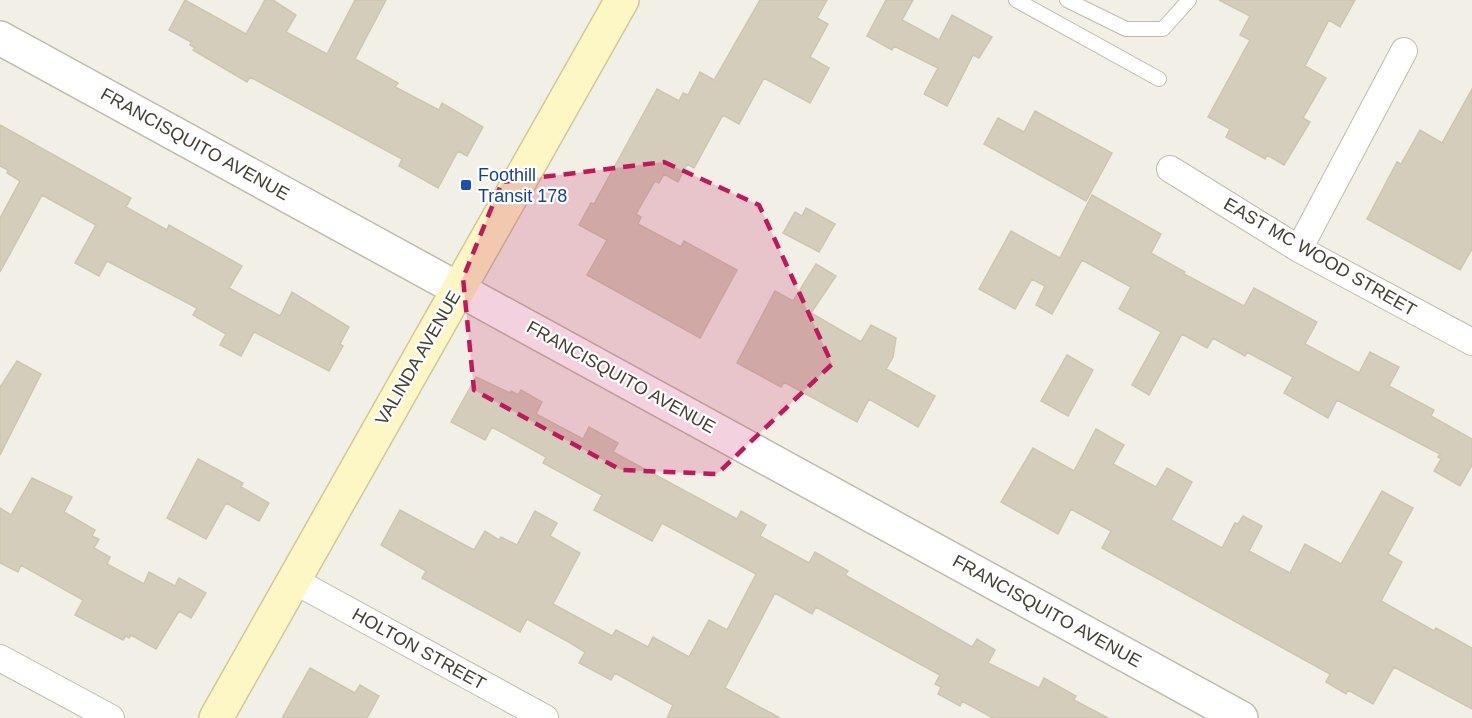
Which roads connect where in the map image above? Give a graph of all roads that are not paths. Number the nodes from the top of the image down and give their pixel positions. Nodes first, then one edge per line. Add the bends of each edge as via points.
1 (622, 0) edge
2 (1016, 0) edge
3 (1067, 0) edge
4 (1189, 0) edge
5 (0, 38) edge
6 (1404, 51) dead end
7 (1158, 79) dead end
8 (1170, 169) dead end
9 (1299, 249) junction
10 (458, 288) junction
11 (1472, 342) edge
12 (293, 580) junction
13 (0, 658) edge
14 (111, 718) edge
15 (216, 718) edge
16 (545, 718) edge
17 (1241, 718) edge

1 - 10 main road, VALINDA AVENUE
2 - 7 lane
3 - 4 lane via 1125,28 1162,29
5 - 10 street, FRANCISQUITO AVENUE
6 - 9 street
8 - 9 street, EAST MC WOOD STREET
9 - 11 street, EAST MC WOOD STREET
10 - 12 main road, VALINDA AVENUE
10 - 17 street, FRANCISQUITO AVENUE
12 - 15 main road, VALINDA AVENUE
12 - 16 street, HOLTON STREET
13 - 14 street

